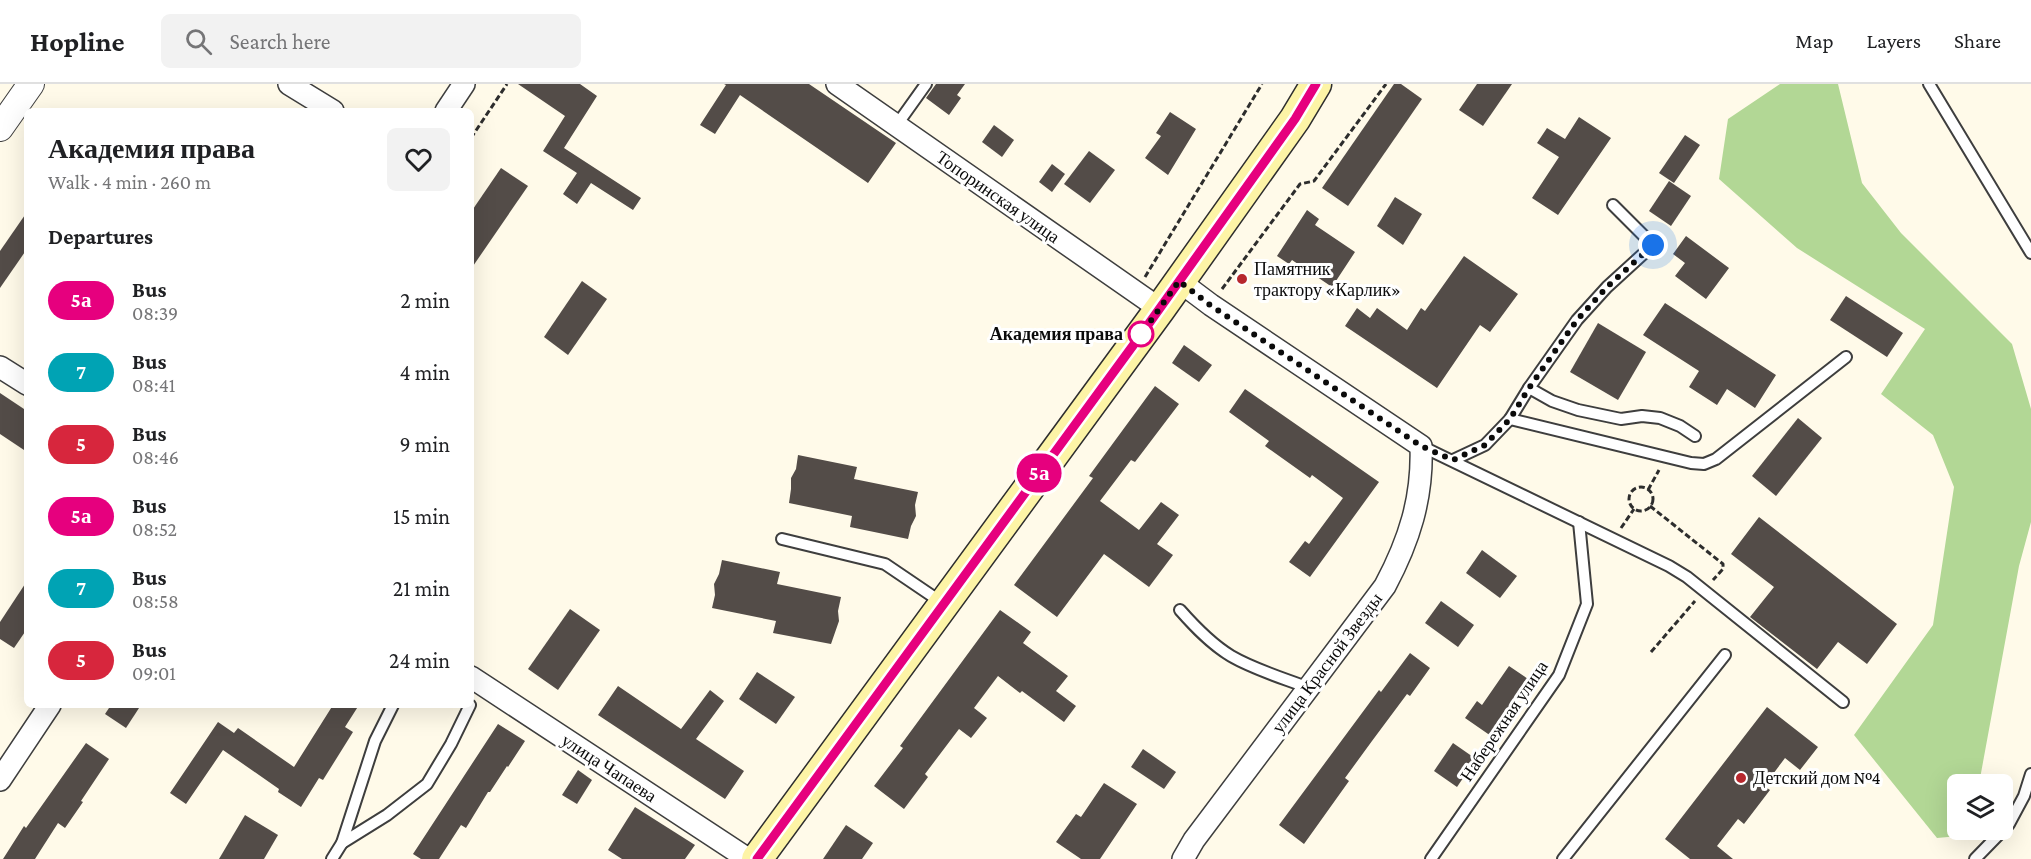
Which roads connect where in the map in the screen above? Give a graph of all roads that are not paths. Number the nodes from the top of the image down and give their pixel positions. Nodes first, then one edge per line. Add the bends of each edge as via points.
1 (31, 84) edge
2 (289, 84) edge
3 (464, 84) edge
4 (837, 84) edge
5 (926, 84) edge
6 (1316, 84) edge
7 (1929, 84) edge
8 (328, 108) edge
9 (448, 108) edge
10 (896, 126) junction
11 (0, 128) edge
12 (1614, 205) dead end
13 (2031, 253) edge
14 (1179, 281) junction
15 (1148, 300) junction
16 (1846, 357) dead end
17 (0, 367) edge
18 (24, 382) edge
19 (1529, 388) junction
20 (1510, 419) junction
21 (1695, 436) dead end
22 (1421, 446) junction
23 (1453, 460) junction
24 (1579, 522) junction
25 (782, 539) dead end
26 (944, 604) junction
27 (1180, 610) dead end
28 (1725, 655) dead end
29 (476, 680) edge
30 (1309, 688) junction
31 (1843, 702) dead end
32 (48, 708) edge
33 (392, 708) edge
34 (469, 708) edge
35 (2031, 774) edge
36 (0, 780) edge
37 (342, 843) junction
38 (332, 859) edge
39 (748, 859) edge
40 (757, 859) edge
41 (1184, 859) edge
42 (1431, 859) edge
43 (1563, 859) edge
44 (1975, 859) edge

1 - 11 street
2 - 8 street
3 - 9 street
4 - 10 street, Топоринская улица
5 - 10 lane
6 - 14 main road
7 - 13 lane
10 - 15 street, Топоринская улица
12 - 19 lane via 1653,245 1577,320
14 - 15 main road
14 - 22 street
15 - 26 main road
16 - 20 lane via 1716,459 1704,464
17 - 18 street
19 - 20 lane
19 - 21 lane via 1578,410 1621,419 1660,418
20 - 23 lane via 1485,445
22 - 23 lane
22 - 30 street, улица Красной Звезды via 1417,507 1400,559 1385,586
23 - 24 lane
24 - 31 lane via 1686,577
24 - 42 lane, Набережная улица via 1587,604 1558,675
25 - 26 lane via 885,564
26 - 40 main road
27 - 30 lane via 1201,633 1231,656
28 - 43 lane
29 - 39 street, улица Чапаева
30 - 41 street, улица Красной Звезды via 1194,840
32 - 36 street
33 - 37 lane via 375,741
34 - 37 lane via 427,784
35 - 44 lane via 2008,824
37 - 38 lane

